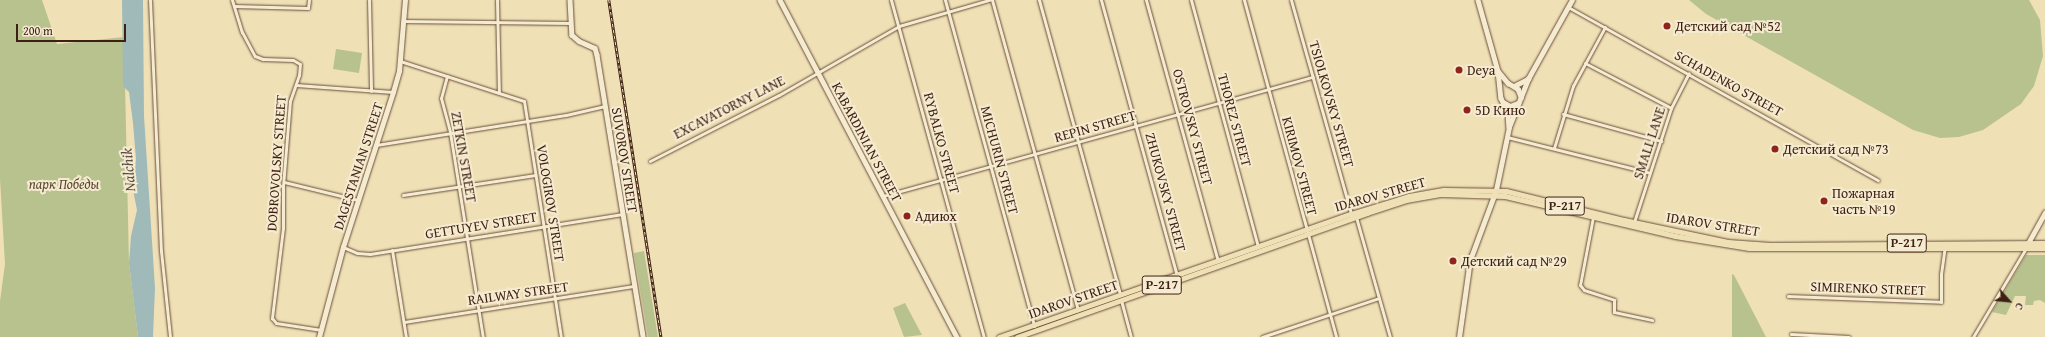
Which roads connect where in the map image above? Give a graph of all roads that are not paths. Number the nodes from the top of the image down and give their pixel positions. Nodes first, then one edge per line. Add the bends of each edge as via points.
1 (150, 0) edge
2 (232, 0) edge
3 (309, 0) edge
4 (369, 0) edge
5 (406, 0) edge
6 (497, 0) edge
7 (570, 0) edge
8 (780, 0) edge
9 (891, 0) edge
10 (945, 0) edge
11 (990, 0) edge
12 (1039, 0) edge
13 (1101, 0) edge
14 (1146, 0) edge
15 (1191, 0) edge
16 (1244, 0) edge
17 (1291, 0) edge
18 (1478, 0) edge
19 (1572, 0) edge
20 (234, 6) junction
21 (1568, 7) junction
22 (948, 11) junction
23 (403, 21) junction
24 (570, 23) junction
25 (498, 24) junction
26 (899, 26) junction
27 (1605, 27) junction
28 (400, 61) junction
29 (1585, 63) junction
30 (1498, 71) junction
31 (818, 73) junction
32 (1689, 73) junction
33 (447, 76) junction
34 (1313, 77) junction
35 (1528, 79) junction
36 (296, 84) junction
37 (1513, 86) junction
38 (1268, 90) junction
39 (371, 91) junction
40 (393, 92) junction
41 (499, 93) junction
42 (1501, 94) junction
43 (1519, 100) junction
44 (1503, 102) junction
45 (1219, 104) junction
46 (605, 106) junction
47 (1671, 108) junction
48 (1562, 114) junction
49 (1178, 115) junction
50 (527, 120) junction
51 (1136, 125) junction
52 (1509, 127) junction
53 (450, 132) junction
54 (1507, 138) junction
55 (1661, 141) junction
56 (1078, 142) junction
57 (376, 145) junction
58 (1554, 148) junction
59 (1034, 155) junction
60 (650, 160) dead end
61 (990, 167) junction
62 (1650, 173) junction
63 (536, 175) junction
64 (940, 180) junction
65 (1878, 180) dead end
66 (284, 182) junction
67 (459, 186) junction
68 (1495, 192) junction
69 (403, 195) dead end
70 (883, 196) junction
71 (358, 200) junction
72 (623, 214) junction
73 (1351, 214) junction
74 (2045, 214) edge
75 (1356, 217) junction
76 (1594, 217) junction
77 (1634, 222) junction
78 (544, 226) junction
79 (1307, 232) junction
80 (467, 239) junction
81 (2045, 243) edge
82 (2027, 246) junction
83 (343, 247) junction
84 (1258, 247) junction
85 (1945, 247) junction
86 (2045, 248) edge
87 (392, 250) junction
88 (1218, 261) junction
89 (1177, 275) junction
90 (635, 286) junction
91 (1788, 296) dead end
92 (1120, 298) junction
93 (1379, 298) junction
94 (555, 299) junction
95 (478, 309) junction
96 (1078, 310) junction
97 (1330, 313) junction
98 (1652, 320) dead end
99 (404, 322) junction
100 (1034, 326) junction
101 (321, 330) junction
102 (1791, 334) dead end
103 (170, 337) edge
104 (320, 337) edge
105 (406, 337) edge
106 (483, 337) edge
107 (561, 337) edge
108 (643, 337) edge
109 (957, 337) edge
110 (984, 337) edge
111 (999, 337) edge
112 (1017, 337) edge
113 (1131, 337) edge
114 (1262, 337) edge
115 (1336, 337) edge
116 (1390, 337) edge
117 (1458, 337) edge
118 (1849, 337) edge
119 (1973, 337) edge

1 - 103 street via 161,251
2 - 20 street, DOBROVOLSKY STREET
3 - 20 street via 309,7
4 - 39 street
5 - 23 street, DAGESTANIAN STREET
6 - 25 street
7 - 24 street, SUVOROV STREET
8 - 31 street, KABARDINIAN STREET
9 - 26 street, RYBALKO STREET
10 - 22 street, MICHURIN STREET
11 - 22 street, EXCAVATORNY LANE
11 - 59 street
12 - 56 street
13 - 51 street, ZHUKOVSKY STREET
14 - 49 street, OSTROVSKY STREET
15 - 45 street, THOREZ STREET
16 - 38 street, KIRIMOV STREET
17 - 34 street, TSIOLKOVSKY STREET
18 - 30 street
19 - 21 street
20 - 36 street, DOBROVOLSKY STREET via 242,32 255,56 299,63
21 - 27 street, SCHADENKO STREET
21 - 35 street
22 - 26 street, EXCAVATORNY LANE
22 - 61 street, MICHURIN STREET
23 - 25 street
23 - 28 street, DAGESTANIAN STREET
24 - 25 street
24 - 46 street, SUVOROV STREET via 574,38 596,50
25 - 41 street
26 - 31 street, EXCAVATORNY LANE
26 - 64 street, RYBALKO STREET
27 - 29 street
27 - 32 street, SCHADENKO STREET
28 - 33 street
28 - 40 street, DAGESTANIAN STREET
29 - 47 street
29 - 48 street
30 - 37 street
30 - 42 street
31 - 60 street, EXCAVATORNY LANE
31 - 70 street, KABARDINIAN STREET
32 - 47 street, SMALL LANE
32 - 65 street, SCHADENKO STREET
33 - 41 street
33 - 53 street, ZETKIN STREET via 441,98
34 - 38 street, REPIN STREET
34 - 73 street, TSIOLKOVSKY STREET
35 - 37 street
35 - 43 street
36 - 39 street
36 - 66 street, DOBROVOLSKY STREET via 290,101
37 - 42 street via 1505,88
37 - 43 street via 1520,91
38 - 45 street, REPIN STREET
38 - 79 street, KIRIMOV STREET
39 - 40 street
40 - 57 street, DAGESTANIAN STREET
41 - 50 street, VOLOGIROV STREET via 524,101
42 - 44 street
43 - 44 street via 1510,106
43 - 52 street
44 - 52 street
45 - 49 street, REPIN STREET
45 - 84 street, THOREZ STREET
46 - 50 street
46 - 72 street, SUVOROV STREET
47 - 55 street, SMALL LANE
48 - 55 street
48 - 58 street
49 - 51 street, REPIN STREET
49 - 88 street, OSTROVSKY STREET
50 - 53 street
50 - 63 street, VOLOGIROV STREET
51 - 56 street, REPIN STREET
51 - 89 street, ZHUKOVSKY STREET
52 - 54 street
53 - 57 street
53 - 67 street, ZETKIN STREET
54 - 58 street
54 - 68 street
55 - 62 street, SMALL LANE
56 - 59 street, REPIN STREET
56 - 92 street
57 - 71 street, DAGESTANIAN STREET
58 - 62 street
59 - 61 street, REPIN STREET
59 - 96 street
61 - 64 street, REPIN STREET
61 - 100 street, MICHURIN STREET
62 - 77 street, SMALL LANE
63 - 67 street
63 - 78 street, VOLOGIROV STREET
64 - 70 street, REPIN STREET
64 - 110 street, RYBALKO STREET
66 - 71 street
66 - 101 street, DOBROVOLSKY STREET via 283,228 273,322
67 - 69 street
67 - 80 street, ZETKIN STREET
68 - 73 main road, IDAROV STREET / Р-217 via 1444,190 1390,201
68 - 75 main road, IDAROV STREET / Р-217 via 1431,195
68 - 76 main road, IDAROV STREET / Р-217
68 - 77 main road, IDAROV STREET / Р-217
68 - 117 street via 1470,260
70 - 109 street, KABARDINIAN STREET
71 - 83 street, DAGESTANIAN STREET
72 - 78 street, GETTUYEV STREET
72 - 90 street, SUVOROV STREET
73 - 79 main road, IDAROV STREET / Р-217
74 - 82 street
75 - 79 main road, IDAROV STREET / Р-217
75 - 93 street
76 - 85 main road, IDAROV STREET / Р-217 via 1708,243 1749,248
76 - 98 street via 1580,285 1584,290 1614,300 1614,312
77 - 82 main road, IDAROV STREET / Р-217 via 1704,238 1759,244
78 - 80 street, GETTUYEV STREET
78 - 94 street, VOLOGIROV STREET
79 - 84 main road, IDAROV STREET / Р-217
79 - 92 main road, IDAROV STREET / Р-217
79 - 97 street, KIRIMOV STREET
80 - 87 street, GETTUYEV STREET
80 - 95 street, ZETKIN STREET
81 - 82 main road, IDAROV STREET / Р-217
82 - 85 main road, IDAROV STREET / Р-217
82 - 86 main road, IDAROV STREET / Р-217
82 - 119 street
83 - 87 street, GETTUYEV STREET via 363,254
83 - 101 street, DAGESTANIAN STREET
84 - 88 main road, IDAROV STREET / Р-217
85 - 91 street, SIMIRENKO STREET via 1941,274 1941,302
87 - 99 street
88 - 89 main road, IDAROV STREET / Р-217
89 - 92 main road, IDAROV STREET / Р-217
90 - 94 street, RAILWAY STREET
90 - 108 street, SUVOROV STREET
92 - 96 main road, IDAROV STREET / Р-217
92 - 112 main road, IDAROV STREET / Р-217
92 - 113 street
93 - 97 street
93 - 116 street
94 - 95 street, RAILWAY STREET
94 - 107 street, VOLOGIROV STREET
95 - 99 street, RAILWAY STREET
95 - 106 street, ZETKIN STREET
96 - 100 main road, IDAROV STREET / Р-217
97 - 114 street
97 - 115 street, KIRIMOV STREET
99 - 105 street
100 - 111 main road, IDAROV STREET / Р-217
101 - 104 street, DAGESTANIAN STREET
102 - 118 street

